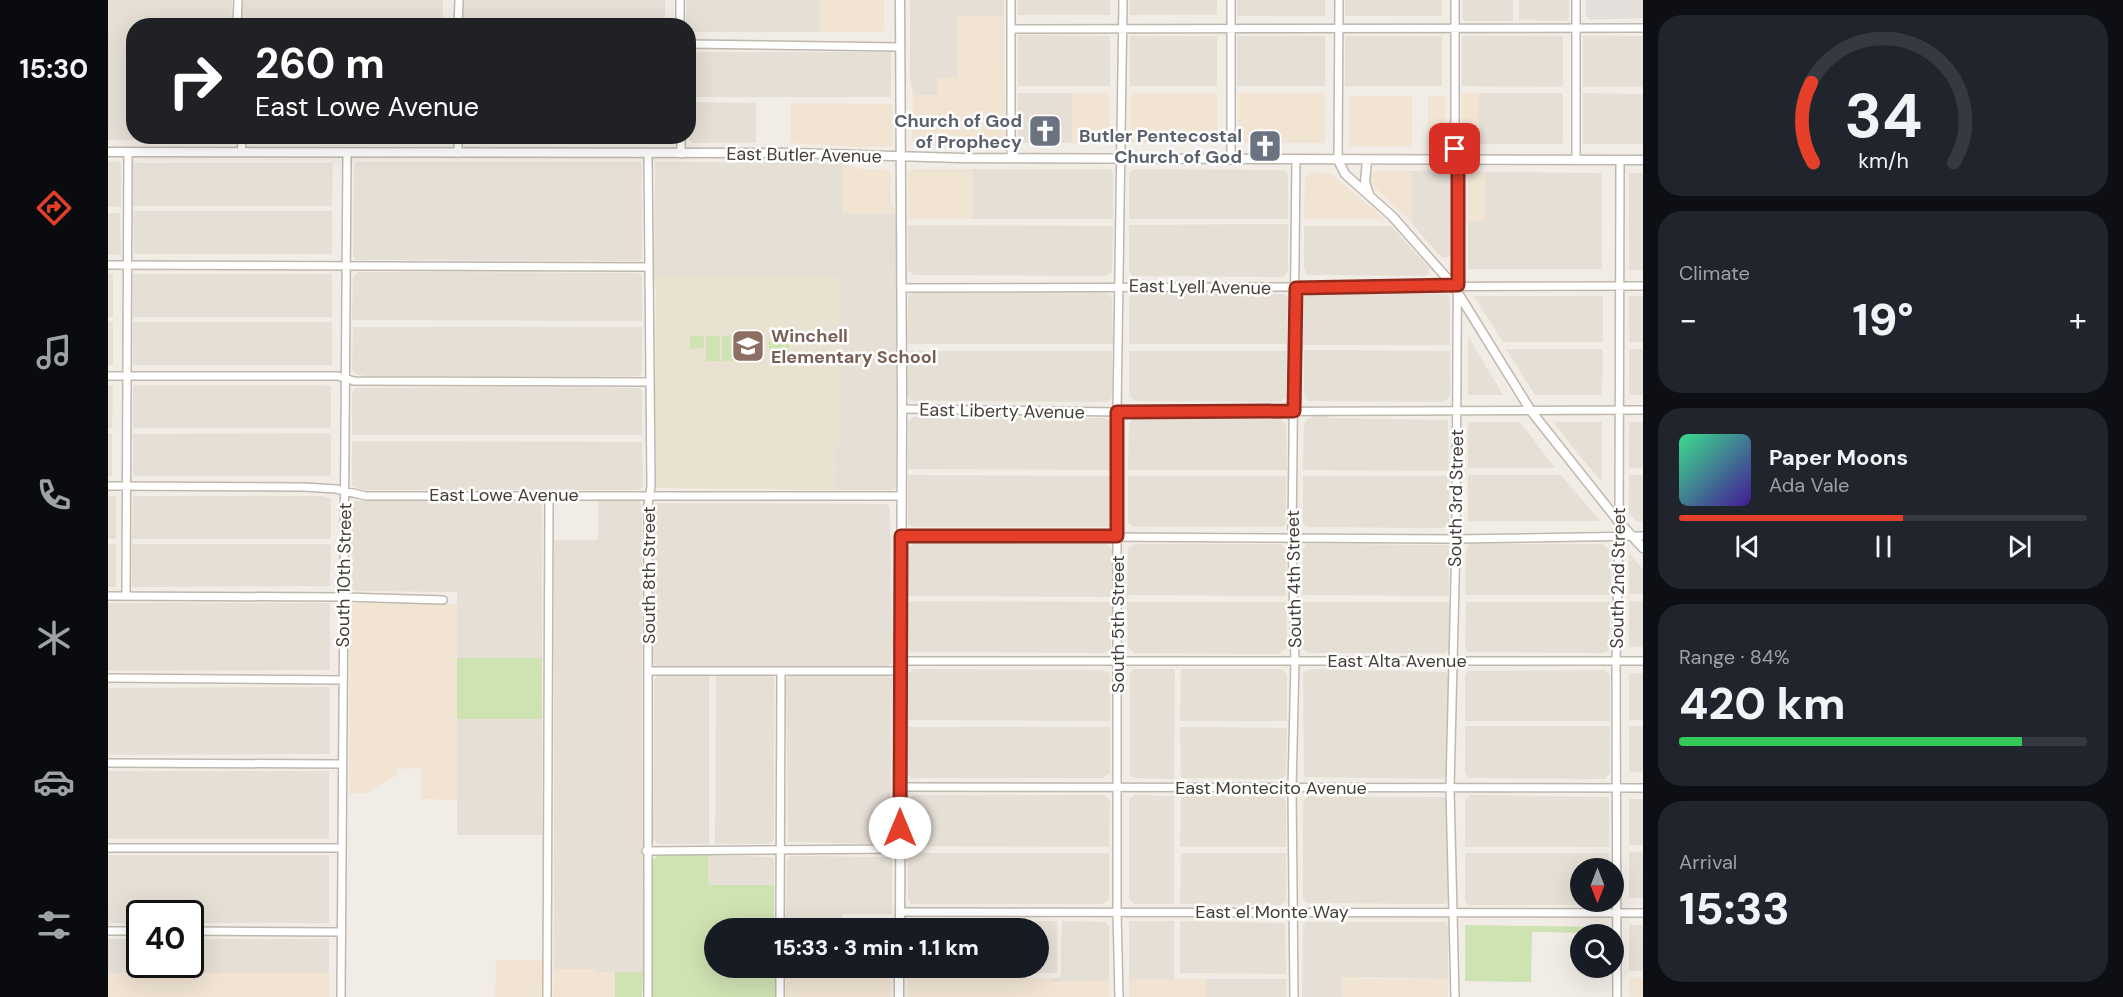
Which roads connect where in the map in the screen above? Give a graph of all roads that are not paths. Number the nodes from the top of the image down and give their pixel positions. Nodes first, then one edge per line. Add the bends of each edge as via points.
1 (238, 0) edge
2 (459, 0) edge
3 (680, 0) edge
4 (900, 0) edge
5 (1011, 0) edge
6 (1123, 0) edge
7 (1231, 0) edge
8 (1339, 0) edge
9 (1455, 0) edge
10 (1576, 0) edge
11 (237, 18) edge
12 (458, 18) edge
13 (680, 18) edge
14 (1123, 28) junction
15 (1231, 28) junction
16 (1339, 28) junction
17 (1455, 28) junction
18 (1576, 28) junction
19 (1643, 28) edge
20 (1011, 29) junction
21 (696, 45) edge
22 (900, 47) junction
23 (242, 144) edge
24 (458, 144) edge
25 (681, 144) edge
26 (108, 152) edge
27 (128, 152) junction
28 (242, 152) junction
29 (347, 153) junction
30 (458, 153) junction
31 (648, 154) junction
32 (681, 154) junction
33 (901, 158) junction
34 (1011, 158) junction
35 (1122, 159) junction
36 (1576, 159) junction
37 (1231, 160) junction
38 (1296, 160) junction
39 (1338, 160) junction
40 (1367, 160) junction
41 (1456, 160) junction
42 (1620, 160) junction
43 (1643, 160) edge
44 (1369, 194) junction
45 (108, 265) edge
46 (128, 265) junction
47 (347, 266) junction
48 (649, 267) junction
49 (1120, 286) junction
50 (1619, 286) junction
51 (1643, 286) edge
52 (1456, 287) junction
53 (901, 288) junction
54 (1296, 288) junction
55 (108, 375) edge
56 (128, 375) junction
57 (346, 378) junction
58 (650, 382) junction
59 (902, 409) junction
60 (1457, 410) junction
61 (1619, 410) junction
62 (1643, 410) edge
63 (1294, 411) junction
64 (1531, 411) junction
65 (1117, 412) junction
66 (108, 486) edge
67 (127, 486) junction
68 (345, 491) junction
69 (549, 495) junction
70 (649, 495) junction
71 (902, 496) junction
72 (1619, 522) junction
73 (901, 536) junction
74 (1117, 536) junction
75 (1619, 536) junction
76 (1632, 536) junction
77 (1643, 536) edge
78 (1292, 538) junction
79 (1456, 538) junction
80 (1643, 548) edge
81 (108, 596) edge
82 (126, 596) junction
83 (344, 597) junction
84 (443, 600) dead end
85 (1118, 660) junction
86 (900, 661) junction
87 (1295, 661) junction
88 (1453, 661) junction
89 (1616, 661) junction
90 (1643, 661) edge
91 (648, 671) junction
92 (781, 671) junction
93 (900, 671) junction
94 (108, 678) edge
95 (342, 680) junction
96 (108, 764) edge
97 (342, 764) junction
98 (900, 787) junction
99 (1118, 787) junction
100 (1292, 788) junction
101 (1450, 788) junction
102 (1617, 788) junction
103 (1643, 788) edge
104 (108, 848) edge
105 (341, 848) junction
106 (779, 849) junction
107 (900, 849) junction
108 (646, 851) junction
109 (900, 912) junction
110 (1117, 912) junction
111 (1292, 912) junction
112 (1453, 913) junction
113 (1617, 913) junction
114 (1643, 913) edge
115 (780, 918) edge
116 (900, 918) edge
117 (108, 932) edge
118 (126, 932) edge
119 (204, 932) edge
120 (341, 932) junction
121 (780, 978) edge
122 (899, 978) edge
123 (341, 997) edge
124 (547, 997) edge
125 (648, 997) edge
126 (780, 997) edge
127 (899, 997) edge
128 (1119, 997) edge
129 (1294, 997) edge
130 (1455, 997) edge
131 (1617, 997) edge

1 - 11 street
2 - 12 street
3 - 13 street
4 - 22 street
5 - 20 street
6 - 14 street, South 5th Street
7 - 15 street
8 - 16 street
9 - 17 street, South 3rd Street
10 - 18 street
14 - 15 street
14 - 20 street
14 - 35 street, South 5th Street
15 - 16 street
15 - 37 street
16 - 17 street
16 - 39 street
17 - 18 street
17 - 41 street, South 3rd Street
18 - 19 street
18 - 36 street
20 - 34 street
21 - 22 street
22 - 33 street
23 - 28 street
24 - 30 street
25 - 32 street
26 - 27 street, East Butler Avenue
27 - 28 street, East Butler Avenue
27 - 46 street
28 - 29 street, East Butler Avenue
29 - 30 street, East Butler Avenue
29 - 47 street, South 10th Street
30 - 31 street, East Butler Avenue
31 - 32 street, East Butler Avenue
31 - 48 street, South 8th Street
32 - 33 street, East Butler Avenue via 792,153
33 - 34 street, East Butler Avenue
33 - 53 street
34 - 35 street, East Butler Avenue
35 - 37 street, East Butler Avenue
35 - 49 street, South 5th Street
36 - 41 street, East Butler Avenue
36 - 42 street, East Butler Avenue
37 - 38 street, East Butler Avenue
38 - 39 street, East Butler Avenue
38 - 54 street, South 4th Street
39 - 40 street, East Butler Avenue
39 - 44 street via 1345,174
40 - 41 street, East Butler Avenue
40 - 44 street via 1365,182
41 - 52 street, South 3rd Street
42 - 43 street, East Butler Avenue
42 - 50 street, South 2nd Street
44 - 52 street
45 - 46 street
46 - 47 street
46 - 56 street
47 - 48 street
47 - 57 street, South 10th Street
48 - 58 street, South 8th Street
49 - 53 street, East Lyell Avenue
49 - 54 street, East Lyell Avenue
49 - 65 street, South 5th Street
50 - 51 street, East Lyell Avenue
50 - 52 street, East Lyell Avenue
50 - 61 street, South 2nd Street
52 - 54 street, East Lyell Avenue
52 - 60 street, South 3rd Street
52 - 64 street
53 - 59 street
54 - 63 street, South 4th Street
55 - 56 street
56 - 57 street
56 - 67 street
57 - 58 street
57 - 68 street, South 10th Street
58 - 70 street, South 8th Street
59 - 65 street, East Liberty Avenue
59 - 71 street
60 - 63 street, East Liberty Avenue
60 - 64 street, East Liberty Avenue
60 - 79 street, South 3rd Street
61 - 62 street, East Liberty Avenue
61 - 64 street, East Liberty Avenue
61 - 72 street, South 2nd Street
63 - 65 street, East Liberty Avenue
63 - 78 street, South 4th Street
64 - 72 street
65 - 74 street, South 5th Street
66 - 67 street, East Lowe Avenue
67 - 68 street, East Lowe Avenue via 304,487
67 - 82 street
68 - 69 street, East Lowe Avenue via 366,496
68 - 83 street, South 10th Street
69 - 70 street, East Lowe Avenue
69 - 124 street
70 - 71 street, East Lowe Avenue
70 - 91 street, South 8th Street
71 - 73 street
72 - 75 street, South 2nd Street
72 - 76 street
73 - 74 street
73 - 86 street
74 - 78 street
74 - 85 street, South 5th Street
75 - 76 street
75 - 79 street
75 - 89 street, South 2nd Street
76 - 77 street
76 - 80 street
78 - 79 street
78 - 87 street, South 4th Street
79 - 88 street, South 3rd Street
81 - 82 street
82 - 83 street
83 - 84 street
83 - 95 street, South 10th Street
85 - 86 street, East Alta Avenue
85 - 87 street, East Alta Avenue
85 - 99 street, South 5th Street
86 - 93 street
87 - 88 street, East Alta Avenue
87 - 100 street, South 4th Street
88 - 89 street, East Alta Avenue
88 - 101 street, South 3rd Street
89 - 90 street, East Alta Avenue
89 - 102 street, South 2nd Street
91 - 92 street
91 - 108 street, South 8th Street
92 - 93 street
92 - 106 street
93 - 98 street
94 - 95 street
95 - 97 street, South 10th Street
96 - 97 street
97 - 105 street, South 10th Street
98 - 99 street, East Montecito Avenue
98 - 107 street
99 - 100 street, East Montecito Avenue
99 - 110 street, South 5th Street
100 - 101 street, East Montecito Avenue
100 - 111 street, South 4th Street
101 - 102 street, East Montecito Avenue
101 - 112 street, South 3rd Street
102 - 103 street, East Montecito Avenue
102 - 113 street, South 2nd Street
104 - 105 street
105 - 120 street, South 10th Street
106 - 107 street
106 - 108 street
106 - 115 street
107 - 109 street
108 - 125 street, South 8th Street
109 - 110 street, East el Monte Way
109 - 116 street
110 - 111 street, East el Monte Way
110 - 128 street, South 5th Street
111 - 112 street, East el Monte Way
111 - 129 street, South 4th Street
112 - 113 street, East el Monte Way
112 - 130 street, South 3rd Street
113 - 114 street, East el Monte Way
113 - 131 street, South 2nd Street
117 - 118 street
119 - 120 street
120 - 123 street, South 10th Street
121 - 126 street
122 - 127 street

